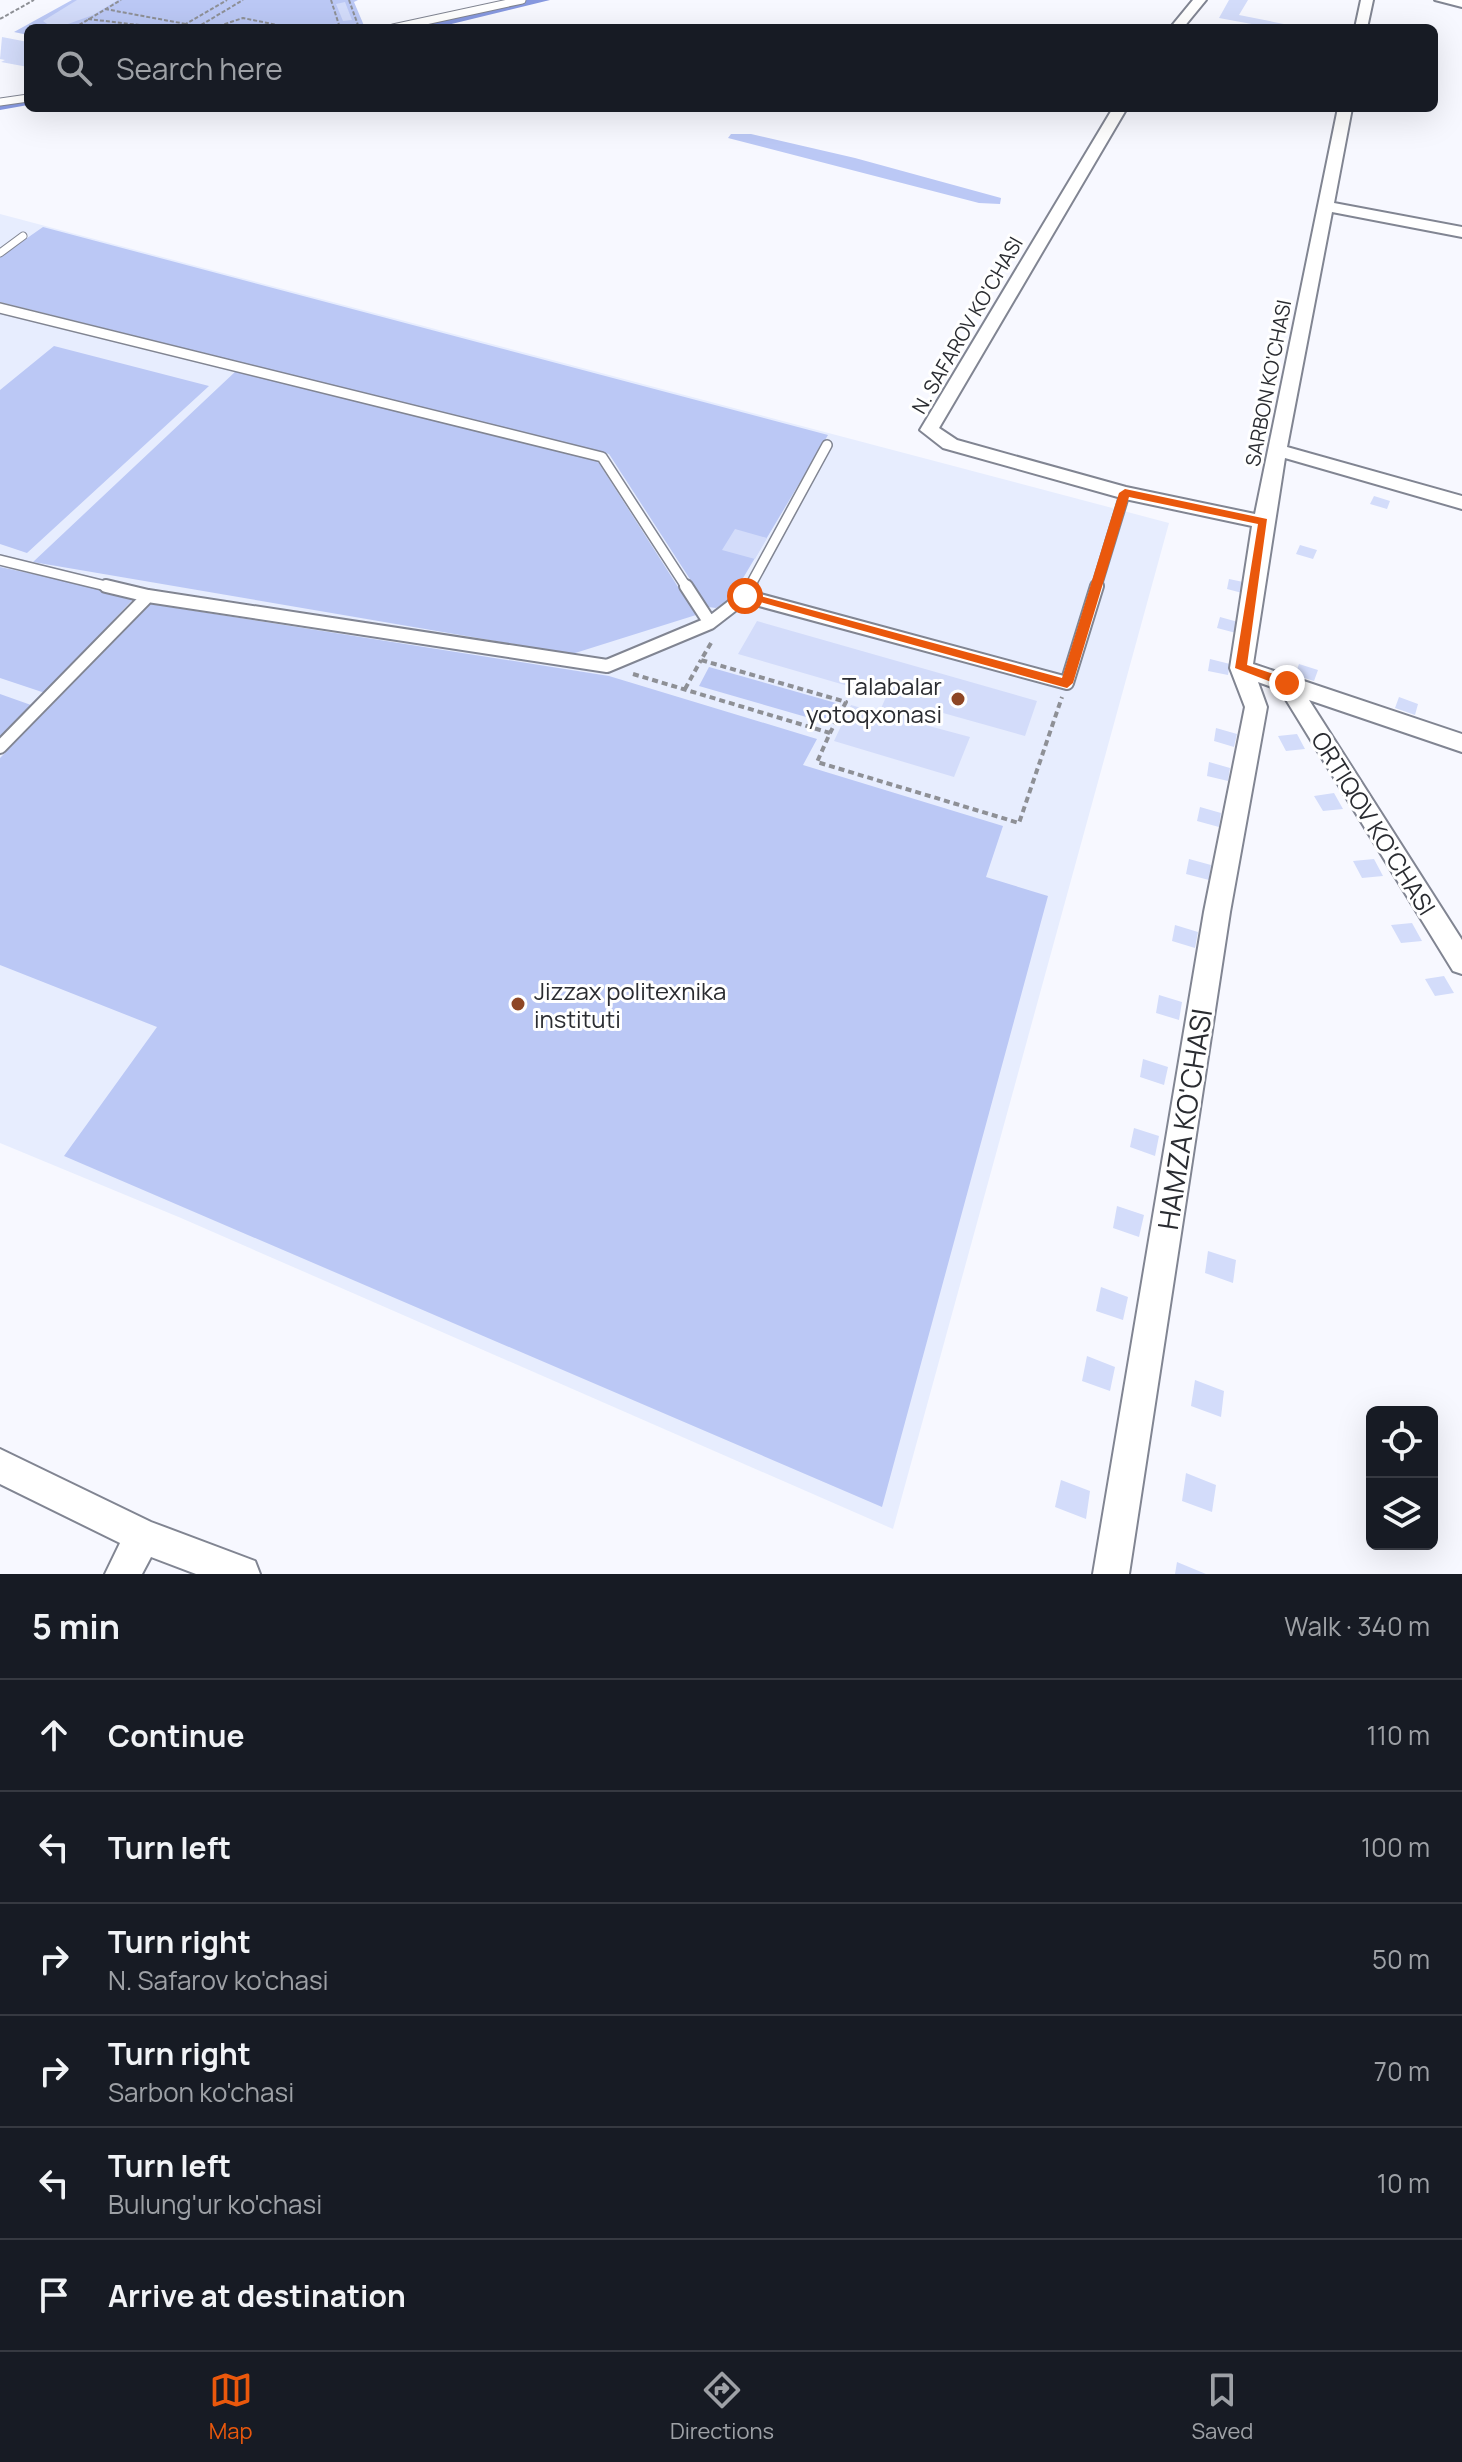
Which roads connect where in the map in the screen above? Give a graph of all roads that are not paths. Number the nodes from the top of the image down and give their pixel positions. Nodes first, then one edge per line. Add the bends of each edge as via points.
1 (522, 0) edge
2 (1200, 0) edge
3 (1367, 0) edge
4 (1441, 0) edge
5 (1462, 3) edge
6 (411, 24) edge
7 (1179, 24) edge
8 (1362, 24) edge
9 (24, 99) edge
10 (0, 102) edge
11 (1118, 112) edge
12 (1344, 112) edge
13 (1326, 206) junction
14 (1462, 232) edge
15 (23, 236) dead end
16 (0, 253) edge
17 (0, 308) edge
18 (827, 445) dead end
19 (1277, 450) junction
20 (1125, 493) junction
21 (1462, 503) edge
22 (1263, 522) junction
23 (0, 560) edge
24 (148, 596) junction
25 (745, 596) junction
26 (710, 623) junction
27 (1241, 668) junction
28 (1287, 683) junction
29 (1462, 743) edge
30 (0, 747) edge
31 (1462, 963) edge
32 (0, 1466) edge
33 (143, 1536) junction
34 (123, 1574) edge
35 (242, 1574) edge
36 (1111, 1574) edge

1 - 6 lane
2 - 7 street
3 - 8 street
4 - 5 street
9 - 10 lane
11 - 20 street, N. SAFAROV KO'CHASI via 929,430 950,444
12 - 13 street, SARBON KO'CHASI
13 - 14 street
13 - 19 street, SARBON KO'CHASI
15 - 16 lane
17 - 26 lane via 602,457
18 - 25 lane
19 - 21 street
19 - 22 street, SARBON KO'CHASI
20 - 22 street, N. SAFAROV KO'CHASI
20 - 25 lane via 1067,683
22 - 27 street, SARBON KO'CHASI
23 - 24 lane
24 - 26 lane via 607,666
24 - 30 lane
25 - 26 lane
27 - 28 street
27 - 36 street, HAMZA KO'CHASI via 1256,707 1217,912
28 - 29 street
28 - 31 street, ORTIQOV KO'CHASI
32 - 33 street
33 - 34 street
33 - 35 street

